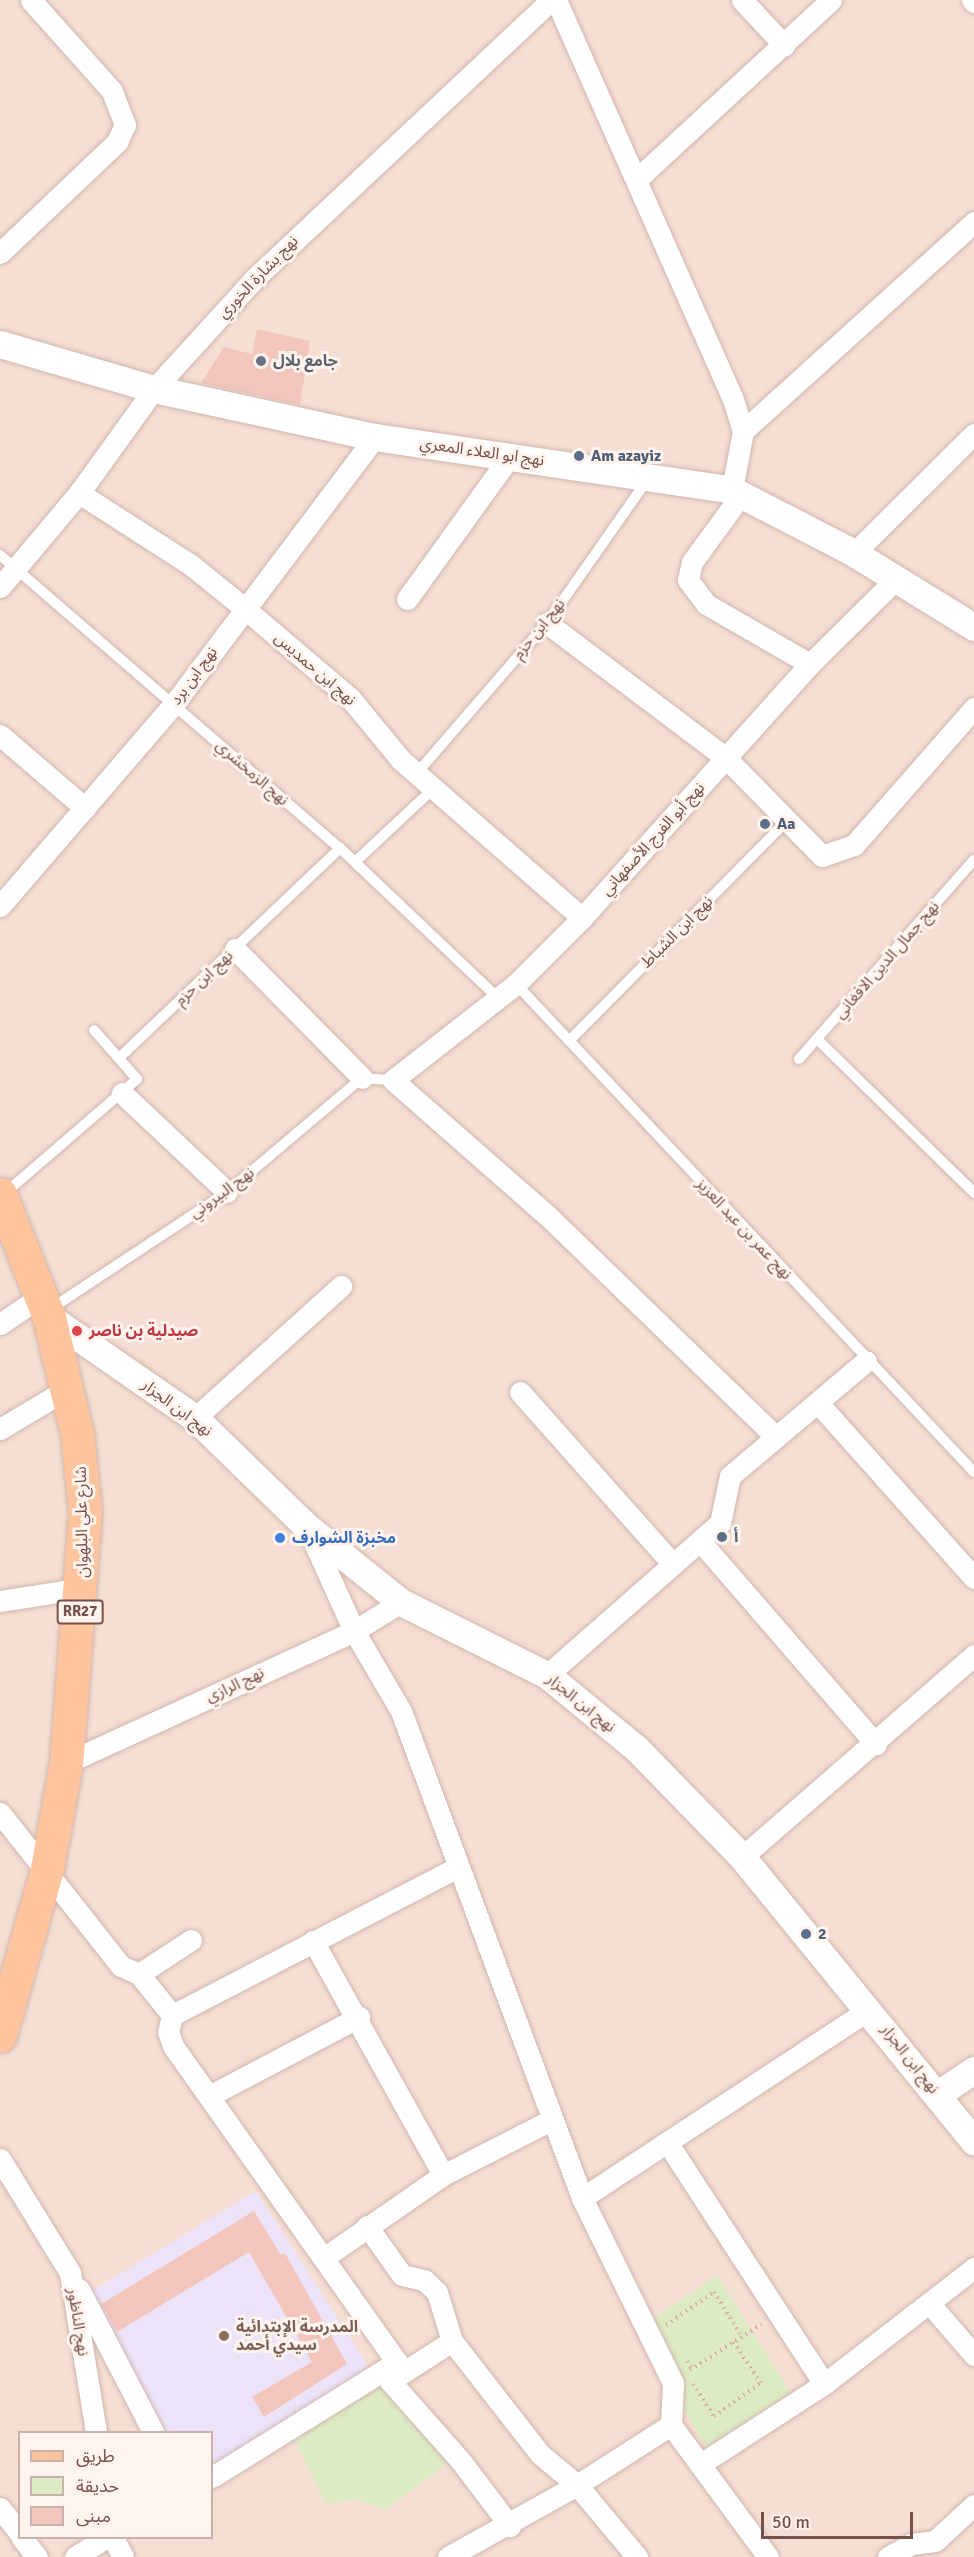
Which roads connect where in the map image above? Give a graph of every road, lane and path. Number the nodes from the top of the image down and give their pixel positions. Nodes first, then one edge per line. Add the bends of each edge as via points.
1 (31, 0) edge
2 (554, 0) edge
3 (742, 0) edge
4 (831, 0) edge
5 (784, 45) junction
6 (637, 179) junction
7 (974, 222) edge
8 (0, 253) edge
9 (0, 344) edge
10 (154, 389) junction
11 (743, 430) junction
12 (974, 434) edge
13 (375, 437) junction
14 (510, 456) junction
15 (650, 476) junction
16 (736, 492) junction
17 (79, 493) junction
18 (854, 553) junction
19 (0, 555) edge
20 (15, 570) junction
21 (897, 579) junction
22 (0, 587) edge
23 (407, 599) dead end
24 (243, 607) junction
25 (547, 623) junction
26 (974, 627) edge
27 (810, 664) junction
28 (173, 705) junction
29 (974, 708) edge
30 (0, 735) edge
31 (726, 758) junction
32 (417, 773) junction
33 (434, 788) junction
34 (85, 808) junction
35 (785, 822) junction
36 (340, 848) junction
37 (974, 860) edge
38 (354, 862) junction
39 (0, 906) edge
40 (582, 918) junction
41 (235, 949) junction
42 (516, 984) junction
43 (498, 998) junction
44 (94, 1030) dead end
45 (817, 1039) junction
46 (569, 1041) junction
47 (119, 1058) junction
48 (799, 1059) dead end
49 (362, 1078) junction
50 (393, 1080) junction
51 (122, 1093) junction
52 (227, 1192) junction
53 (974, 1193) edge
54 (1, 1195) edge
55 (7, 1230) edge
56 (341, 1286) dead end
57 (45, 1308) junction
58 (0, 1324) edge
59 (866, 1361) junction
60 (67, 1389) junction
61 (519, 1392) dead end
62 (819, 1404) junction
63 (195, 1418) junction
64 (0, 1429) edge
65 (775, 1436) junction
66 (974, 1472) edge
67 (306, 1526) junction
68 (700, 1541) junction
69 (671, 1562) junction
70 (974, 1578) edge
71 (83, 1588) junction
72 (0, 1601) edge
73 (401, 1602) junction
74 (354, 1631) junction
75 (974, 1655) edge
76 (547, 1675) junction
77 (876, 1744) junction
78 (66, 1763) junction
79 (0, 1813) edge
80 (742, 1857) junction
81 (456, 1868) junction
82 (47, 1869) junction
83 (191, 1940) dead end
84 (313, 1941) junction
85 (139, 1974) junction
86 (7, 1984) edge
87 (870, 2009) junction
88 (172, 2015) junction
89 (359, 2017) junction
90 (0, 2035) edge
91 (974, 2070) edge
92 (938, 2094) junction
93 (209, 2096) junction
94 (551, 2120) junction
95 (974, 2141) edge
96 (667, 2142) junction
97 (0, 2158) edge
98 (443, 2175) junction
99 (582, 2198) junction
100 (367, 2226) junction
101 (325, 2256) junction
102 (974, 2268) edge
103 (70, 2273) junction
104 (929, 2303) junction
105 (779, 2316) junction
106 (740, 2334) junction
107 (670, 2335) dead end
108 (732, 2340) junction
109 (452, 2341) junction
110 (681, 2352) dead end
111 (974, 2355) edge
112 (692, 2369) junction
113 (393, 2372) junction
114 (824, 2384) junction
115 (671, 2425) junction
116 (96, 2431) edge
117 (152, 2431) edge
118 (702, 2463) junction
119 (213, 2476) edge
120 (577, 2485) junction
121 (974, 2505) edge
122 (0, 2508) edge
123 (510, 2526) junction
124 (18, 2532) edge
125 (23, 2539) edge
126 (103, 2539) edge
127 (114, 2539) edge
128 (37, 2557) edge
129 (75, 2557) edge
130 (123, 2557) edge
131 (448, 2557) edge
132 (637, 2557) edge
133 (768, 2557) edge
134 (888, 2557) edge

1 - 8 street via 112,91 125,125 117,142
2 - 6 street
2 - 10 street, نهج بشارة الخوري via 261,272
3 - 5 street
4 - 5 street
5 - 6 street
6 - 11 street via 721,367
7 - 11 street
9 - 10 street, نهج ابو العلاء المعري
10 - 13 street, نهج ابو العلاء المعري
10 - 17 street, نهج بشارة الخوري
11 - 16 street
12 - 18 street
13 - 14 street, نهج ابو العلاء المعري
13 - 24 street, نهج ابن برد
14 - 15 street, نهج ابو العلاء المعري
14 - 23 street
15 - 16 street, نهج ابو العلاء المعري
15 - 25 lane, نهج ابن حزم
16 - 18 street, نهج ابو العلاء المعري
16 - 27 street via 692,562 688,580 706,604
17 - 20 street, نهج بشارة الخوري
17 - 24 street, نهج ابن حمديس via 191,566
18 - 21 street, نهج ابو العلاء المعري
19 - 20 lane, نهج الزمخشري
20 - 22 street, نهج بشارة الخوري
20 - 28 lane, نهج الزمخشري
21 - 26 street, نهج ابو العلاء المعري
21 - 27 street, نهج أبو الفرج الأصفهاني
24 - 28 street, نهج ابن برد
24 - 32 street, نهج ابن حمديس via 350,698 386,744
25 - 31 street
25 - 32 lane, نهج ابن حزم
27 - 31 street, نهج أبو الفرج الأصفهاني
28 - 34 street, نهج ابن برد
28 - 36 lane, نهج الزمخشري
29 - 35 street via 843,853 822,856
30 - 34 street
31 - 35 street
31 - 40 street, نهج أبو الفرج الأصفهاني
32 - 33 street, نهج ابن حمديس
33 - 38 lane
33 - 40 street, نهج ابن حمديس
34 - 39 street, نهج ابن برد
35 - 46 lane, نهج ابن الشباط
36 - 38 lane, نهج الزمخشري
36 - 41 lane, نهج ابن حزم
37 - 45 lane, نهج جمال الدين الافغاني
38 - 43 lane, نهج الزمخشري
40 - 42 street, نهج أبو الفرج الأصفهاني
41 - 47 lane, نهج ابن حزم
41 - 49 street
42 - 43 street, نهج أبو الفرج الأصفهاني
42 - 46 lane, نهج عمر بن عبد العزيز
43 - 50 street, نهج أبو الفرج الأصفهاني
44 - 47 lane
45 - 48 lane, نهج جمال الدين الافغاني
45 - 53 lane
46 - 59 lane, نهج عمر بن عبد العزيز
47 - 51 lane via 137,1079
49 - 50 lane
49 - 52 lane, نهج البيروني
50 - 65 street via 550,1218
51 - 52 street
51 - 54 lane
52 - 57 lane, نهج البيروني
54 - 55 main road, شارع علي البلهوان / RR27
55 - 57 main road, شارع علي البلهوان / RR27
56 - 63 street
57 - 58 street
57 - 60 main road, شارع علي البلهوان / RR27
57 - 63 street, نهج ابن الجزار
59 - 62 street
59 - 66 lane, نهج عمر بن عبد العزيز
60 - 64 street
60 - 71 main road, شارع علي البلهوان / RR27 via 84,1471
61 - 69 street
62 - 65 street
62 - 70 street
63 - 67 street, نهج ابن الجزار
65 - 68 street via 730,1476 724,1517
67 - 73 street, نهج ابن الجزار
67 - 74 street
68 - 69 street
68 - 77 street
69 - 76 street
71 - 72 street
71 - 78 main road, شارع علي البلهوان / RR27
73 - 74 street, نهج الرازي
73 - 76 street, نهج ابن الجزار
74 - 78 street, نهج الرازي
74 - 81 street via 401,1711
75 - 77 street
76 - 80 street, نهج ابن الجزار via 636,1748
77 - 80 street
78 - 82 main road, شارع علي البلهوان / RR27
79 - 82 street
80 - 87 street, نهج ابن الجزار
81 - 84 street
81 - 94 street
82 - 85 street via 102,1946 120,1966
82 - 86 main road, شارع علي البلهوان / RR27
83 - 85 street
84 - 88 street
84 - 89 street
85 - 88 street
86 - 90 main road, شارع علي البلهوان / RR27
87 - 92 street, نهج ابن الجزار
87 - 96 street
88 - 93 street via 171,2042
89 - 93 street
89 - 98 street
91 - 92 street
92 - 95 street, نهج ابن الجزار
93 - 101 street
94 - 98 street
94 - 99 street
96 - 99 street
96 - 105 street
97 - 103 street, نهج الناظور
98 - 100 street
99 - 115 street via 673,2383
100 - 101 street
100 - 109 street via 402,2275 424,2280 437,2292
101 - 113 street
102 - 104 street
103 - 116 street, نهج الناظور
103 - 117 street
104 - 111 street
104 - 114 street
105 - 106 path
105 - 114 street
106 - 107 path via 714,2292 665,2327
106 - 108 path
108 - 112 path
108 - 112 path via 761,2383 714,2416 686,2373
109 - 113 street
109 - 120 street via 540,2454
110 - 112 path
113 - 119 street
113 - 123 street
114 - 118 street
115 - 118 street
115 - 120 street
118 - 133 street
120 - 123 street
120 - 132 street
121 - 134 street via 935,2541 911,2544
122 - 124 street
123 - 131 street
125 - 128 street
126 - 129 street
127 - 130 street

